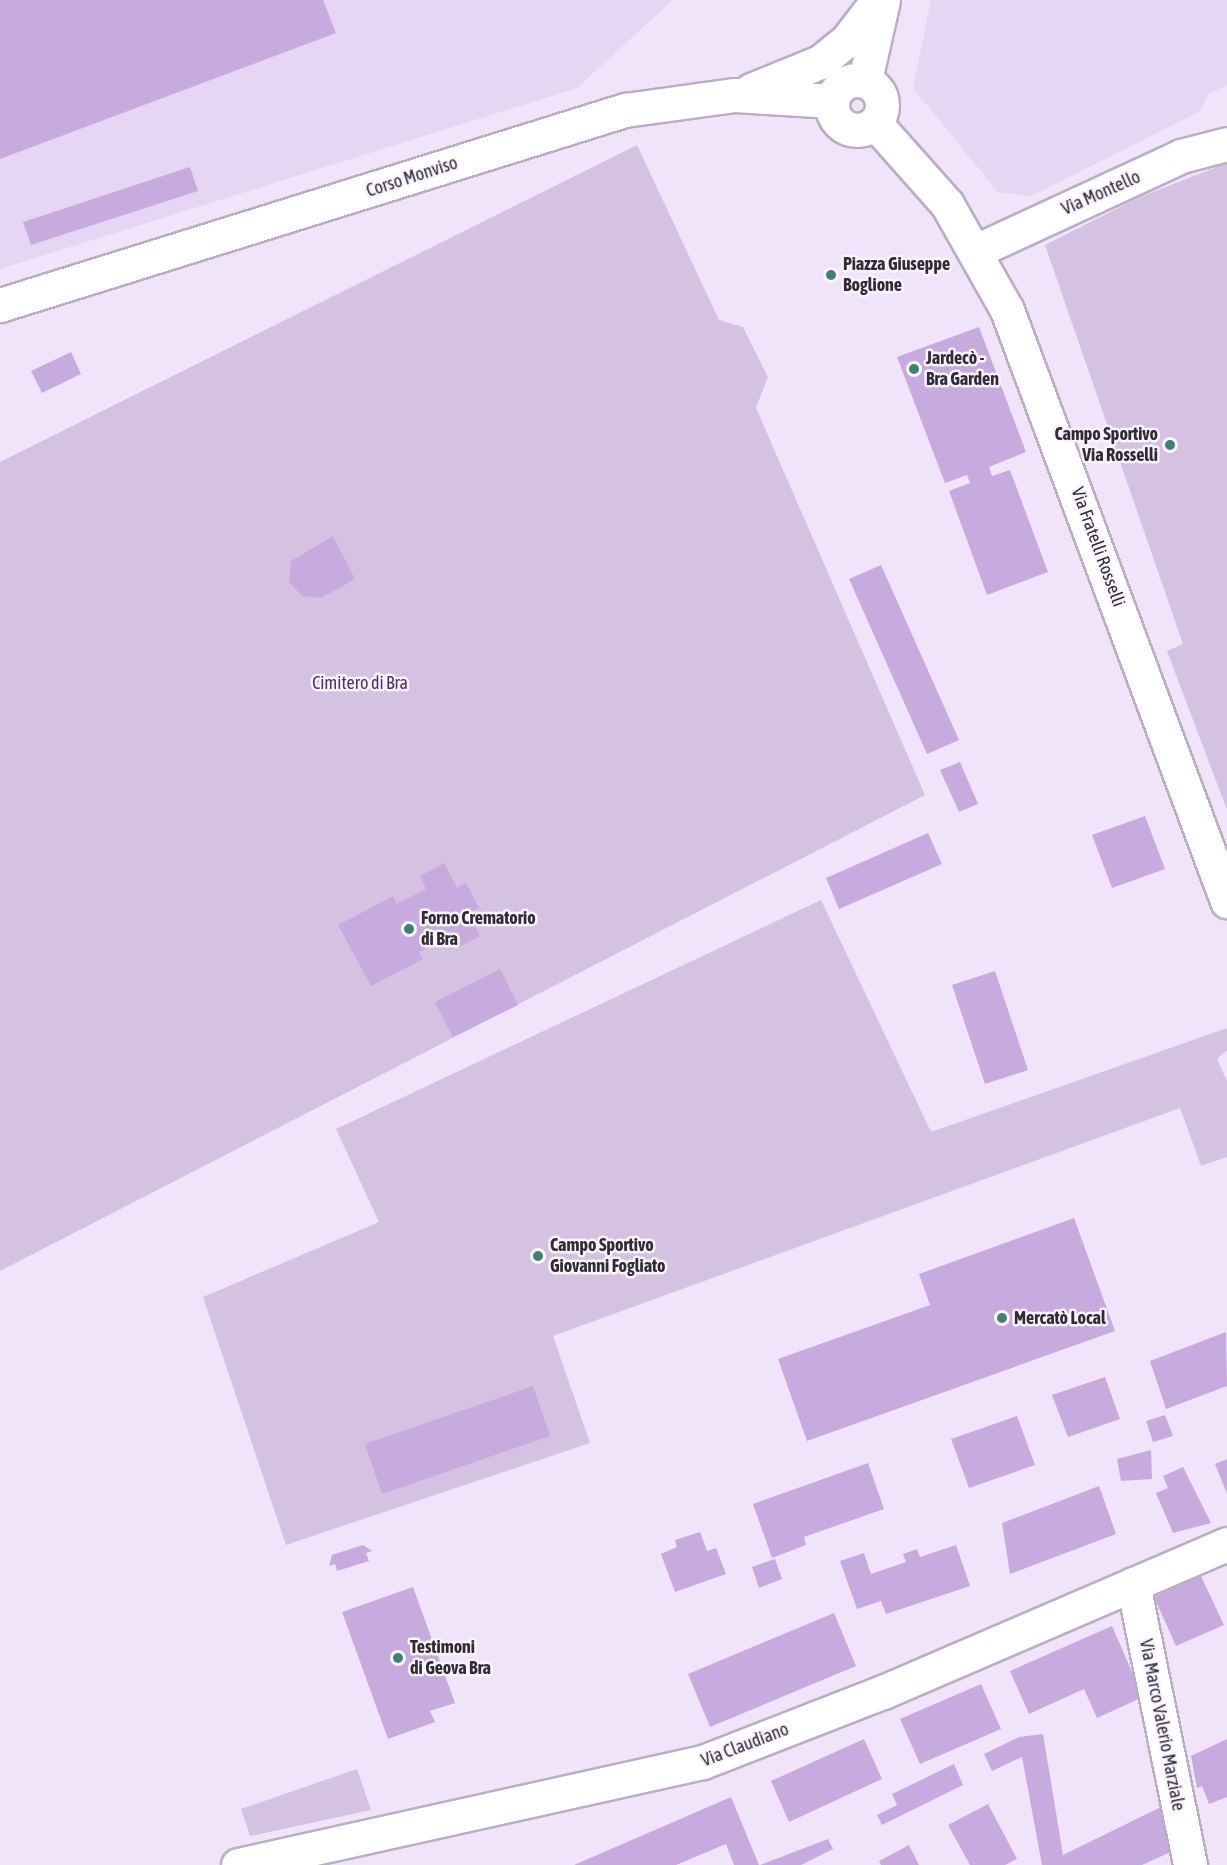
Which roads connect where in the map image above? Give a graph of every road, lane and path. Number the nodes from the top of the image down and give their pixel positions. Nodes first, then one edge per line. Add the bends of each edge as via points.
1 (878, 0) edge
2 (883, 0) edge
3 (865, 80) junction
4 (735, 94) junction
5 (832, 101) junction
6 (875, 123) junction
7 (1227, 144) edge
8 (978, 250) junction
9 (0, 306) edge
10 (1227, 901) edge
11 (1227, 1545) edge
12 (1133, 1584) junction
13 (238, 1865) edge
14 (1190, 1865) edge

1 - 4 street via 847,40 820,62
2 - 3 street
3 - 5 street via 847,81
3 - 6 street via 882,99
4 - 5 street, Corso Monviso
4 - 9 street, Corso Monviso via 625,110
5 - 6 street via 834,117 846,127 861,130
6 - 8 street, Via Fratelli Rosselli via 907,152
7 - 8 street, Via Montello via 1181,156
8 - 10 street, Via Fratelli Rosselli via 1028,358
11 - 12 street, Via Claudiano
12 - 13 street, Via Claudiano via 703,1762
12 - 14 street, Via Marco Valerio Marziale

